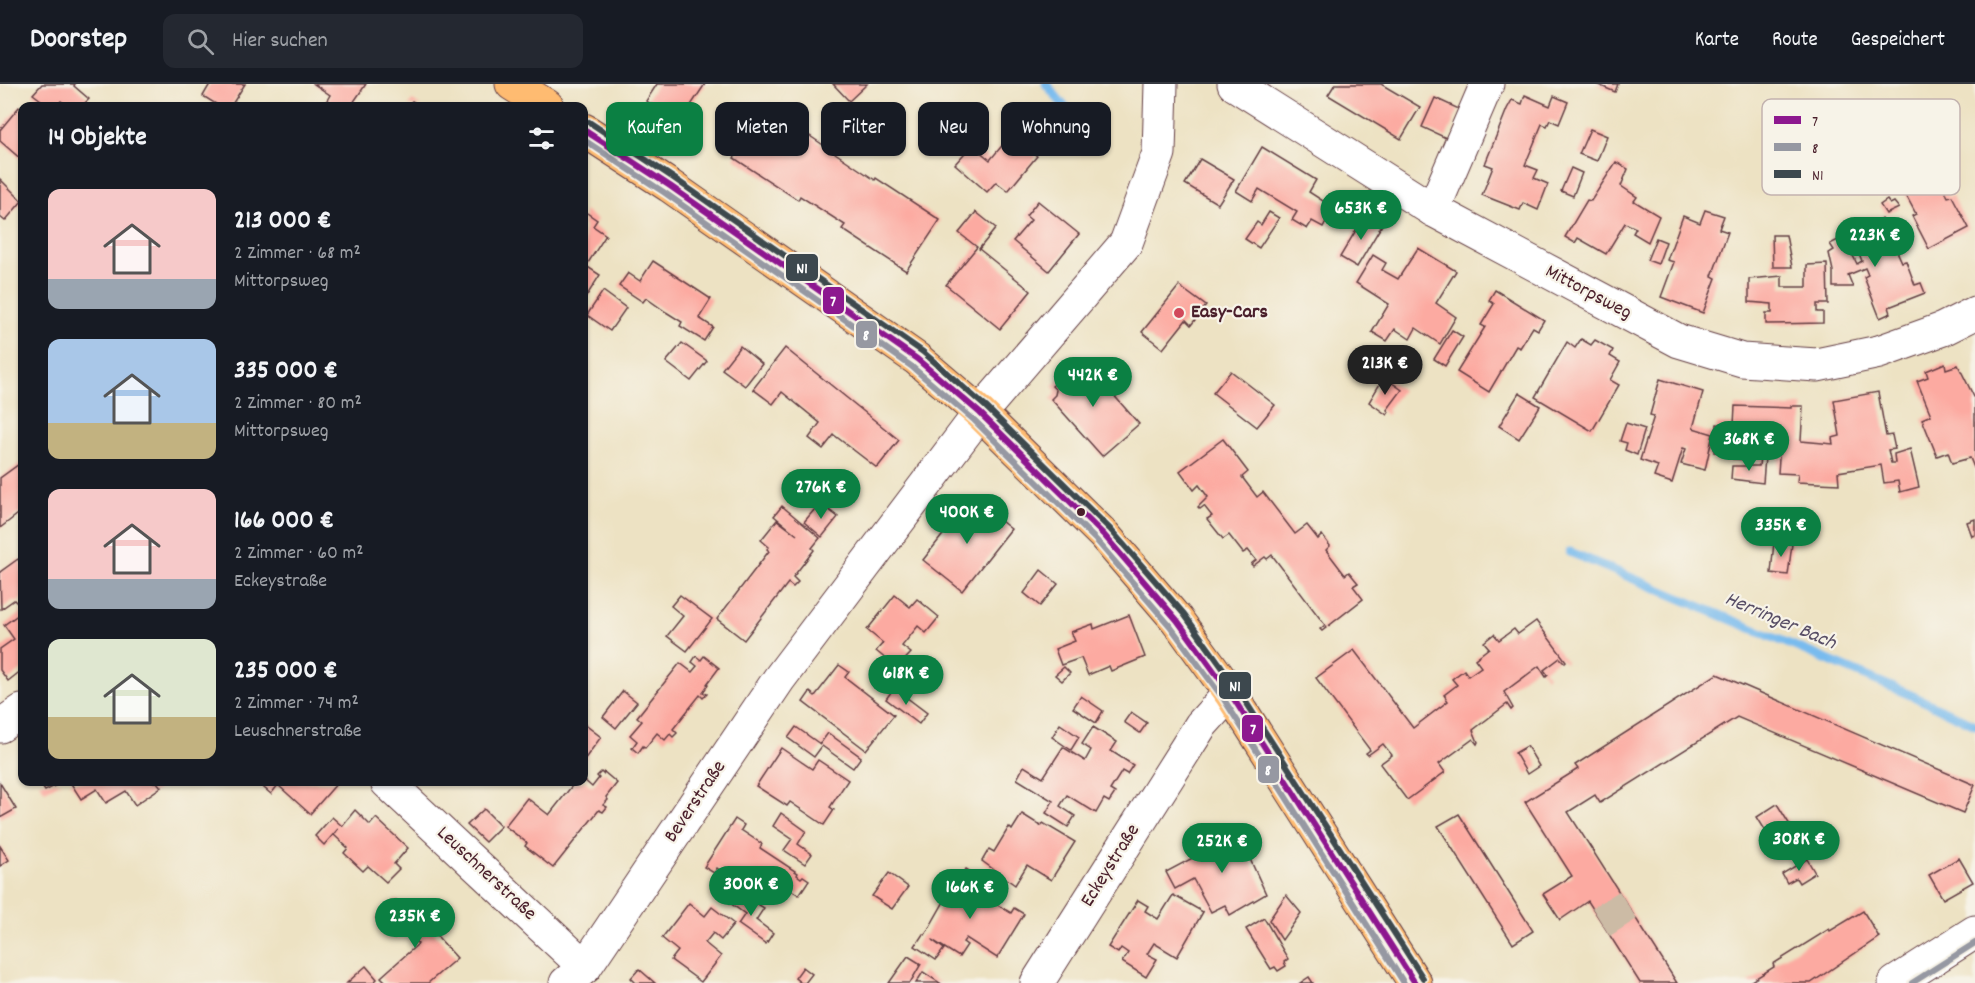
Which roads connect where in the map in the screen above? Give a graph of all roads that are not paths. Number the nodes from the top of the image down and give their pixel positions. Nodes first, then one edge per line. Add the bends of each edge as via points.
1 (512, 84) edge
2 (1161, 84) edge
3 (1234, 84) edge
4 (1487, 84) edge
5 (541, 102) edge
6 (588, 133) edge
7 (1433, 210) junction
8 (1975, 313) edge
9 (980, 413) junction
10 (1230, 693) junction
11 (18, 714) edge
12 (0, 726) edge
13 (391, 786) edge
14 (1975, 932) edge
15 (576, 975) edge
16 (1037, 983) edge
17 (1415, 983) edge
18 (1895, 983) edge

1 - 5 main road
2 - 9 street, Beverstraße via 1159,153 1126,243
3 - 7 street, Mittorpsweg
4 - 7 street
6 - 9 main road via 917,359
7 - 8 street, Mittorpsweg via 1679,341 1742,360 1817,365 1879,352 1944,329
9 - 10 main road via 1104,535 1177,620
9 - 15 street, Beverstraße via 778,680
10 - 16 street, Eckeystraße via 1201,725
10 - 17 main road
11 - 12 street
13 - 15 street, Leuschnerstraße
14 - 18 street

